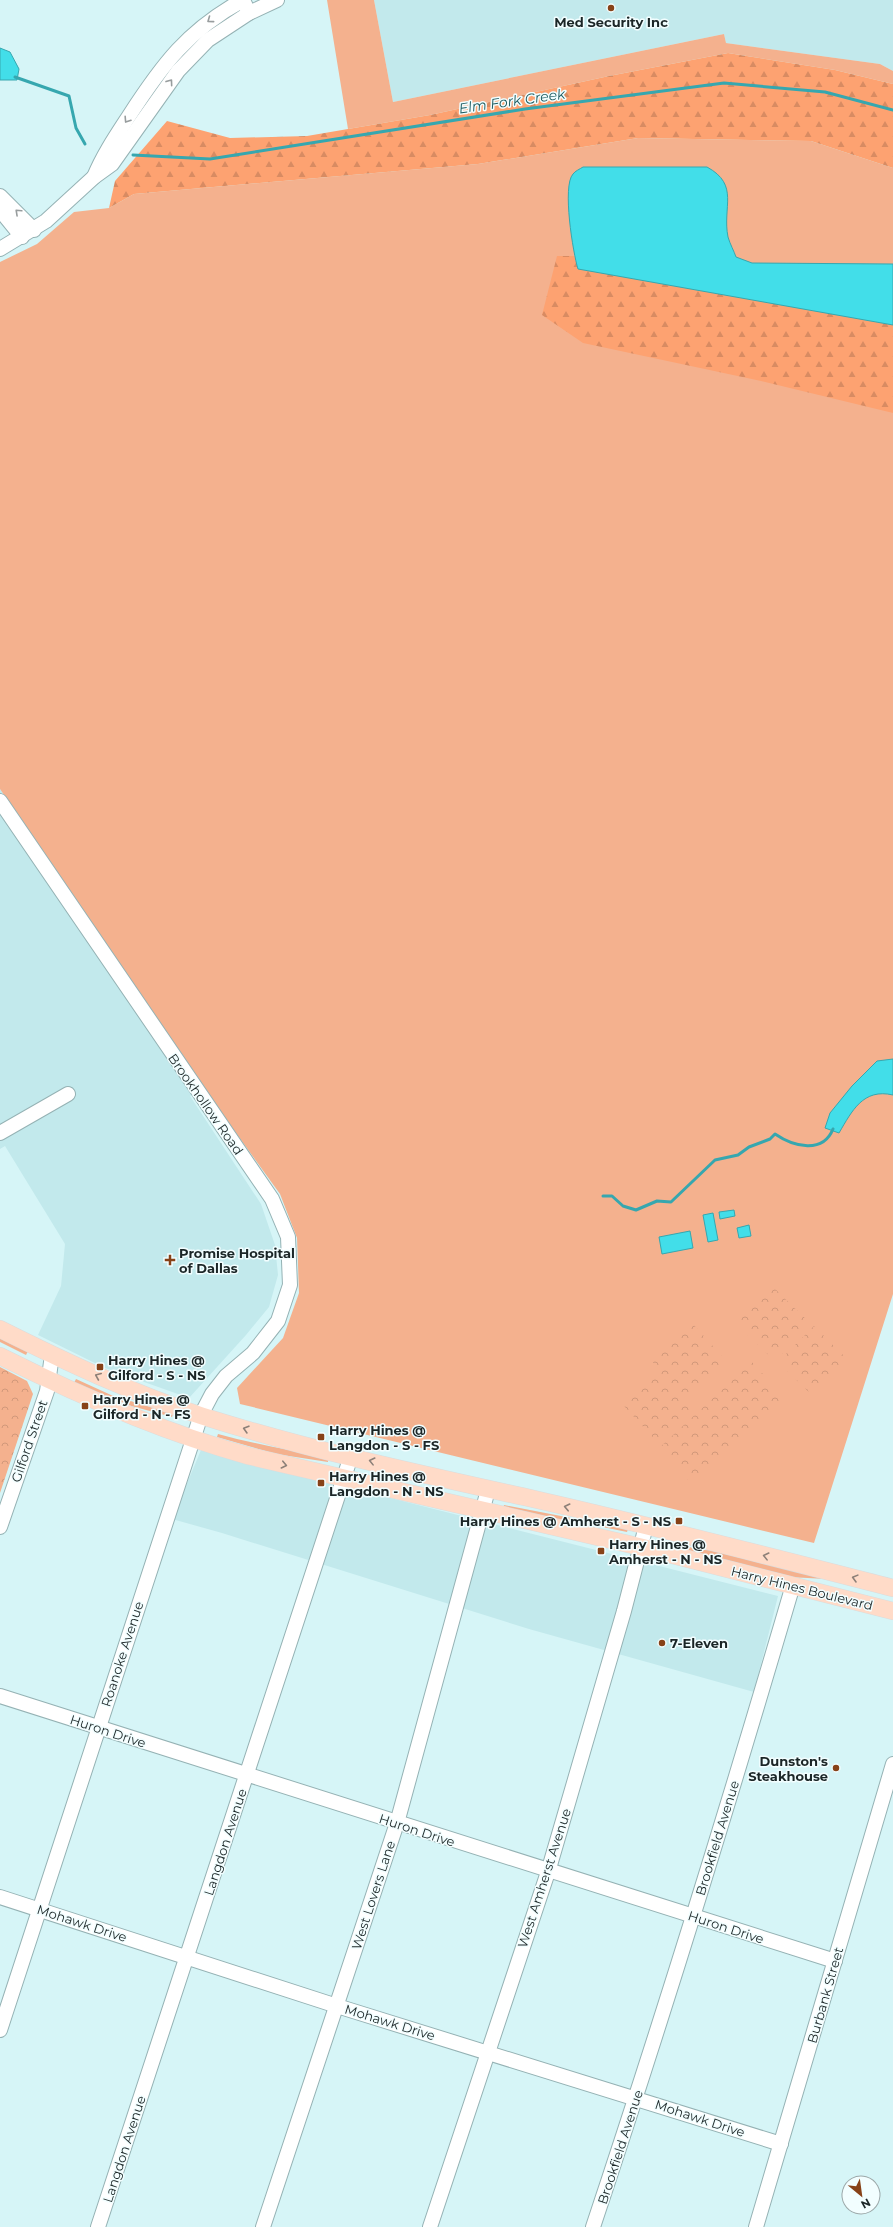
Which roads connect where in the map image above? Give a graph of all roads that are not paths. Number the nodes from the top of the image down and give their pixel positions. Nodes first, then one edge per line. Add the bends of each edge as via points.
1 (243, 0) edge
2 (277, 0) edge
3 (249, 13) junction
4 (94, 177) junction
5 (0, 196) edge
6 (0, 210) edge
7 (34, 230) junction
8 (22, 237) junction
9 (0, 249) edge
10 (0, 801) edge
11 (68, 1094) dead end
12 (0, 1133) edge
13 (0, 1329) edge
14 (52, 1355) junction
15 (0, 1356) edge
16 (48, 1380) junction
17 (201, 1415) junction
18 (193, 1439) junction
19 (351, 1456) junction
20 (344, 1479) junction
21 (488, 1490) junction
22 (482, 1511) junction
23 (0, 1526) edge
24 (646, 1526) junction
25 (640, 1547) junction
26 (793, 1585) junction
27 (893, 1588) edge
28 (893, 1611) edge
29 (0, 1696) edge
30 (98, 1727) junction
31 (893, 1764) edge
32 (247, 1776) junction
33 (397, 1823) junction
34 (548, 1872) junction
35 (0, 1897) edge
36 (40, 1910) junction
37 (693, 1916) junction
38 (188, 1957) junction
39 (834, 1961) junction
40 (337, 2006) junction
41 (0, 2030) edge
42 (487, 2052) junction
43 (636, 2098) junction
44 (781, 2144) junction
45 (98, 2227) edge
46 (263, 2227) edge
47 (430, 2227) edge
48 (593, 2227) edge
49 (756, 2227) edge

1 - 3 street
1 -> 4 street via 200,28 166,62 105,154
2 - 3 street
4 -> 3 street via 112,164 178,71 195,53 219,31
4 - 7 street via 57,213
7 -> 5 street
6 - 8 street
7 - 8 street
8 - 9 street
10 - 17 street, Brookhollow Road via 272,1199 288,1237 290,1285 278,1321 253,1353 226,1376 212,1394
11 - 12 street
13 - 14 main road, Harry Hines Boulevard
14 - 16 street, Gilford Street
17 -> 14 main road, Harry Hines Boulevard via 120,1385
15 - 16 main road, Harry Hines Boulevard
16 - 18 main road, Harry Hines Boulevard
16 - 23 street, Gilford Street via 47,1391
17 - 18 street, Roanoke Avenue
19 -> 17 main road, Harry Hines Boulevard
18 -> 20 main road, Harry Hines Boulevard via 249,1456
18 - 30 street, Roanoke Avenue
19 - 20 street, Langdon Avenue
21 -> 19 main road, Harry Hines Boulevard
20 - 22 main road, Harry Hines Boulevard
20 - 32 street, Langdon Avenue
21 - 22 street, West Lovers Lane
24 -> 21 main road, Harry Hines Boulevard
22 - 25 main road, Harry Hines Boulevard
22 - 33 street, West Lovers Lane
24 - 25 street, West Amherst Avenue
27 -> 24 main road, Harry Hines Boulevard
25 - 26 main road, Harry Hines Boulevard
25 - 34 street, West Amherst Avenue via 624,1611
26 - 28 main road, Harry Hines Boulevard
26 - 37 street, Brookfield Avenue
29 - 30 street, Huron Drive
30 - 32 street, Huron Drive
30 - 36 street, Roanoke Avenue
31 - 39 street, Burbank Street
32 - 33 street, Huron Drive
32 - 38 street, Langdon Avenue
33 - 34 street, Huron Drive
33 - 40 street, West Lovers Lane
34 - 37 street, Huron Drive
34 - 42 street, West Amherst Avenue
35 - 36 street, Mohawk Drive
36 - 38 street, Mohawk Drive
36 - 41 street, Roanoke Avenue
37 - 39 street, Huron Drive
37 - 43 street, Brookfield Avenue
38 - 40 street, Mohawk Drive
38 - 45 street, Langdon Avenue
39 - 44 street, Burbank Street
40 - 42 street, Mohawk Drive
40 - 46 street, West Lovers Lane
42 - 43 street, Mohawk Drive
42 - 47 street, West Amherst Avenue
43 - 44 street, Mohawk Drive
43 - 48 street, Brookfield Avenue
44 - 49 street, Burbank Street

